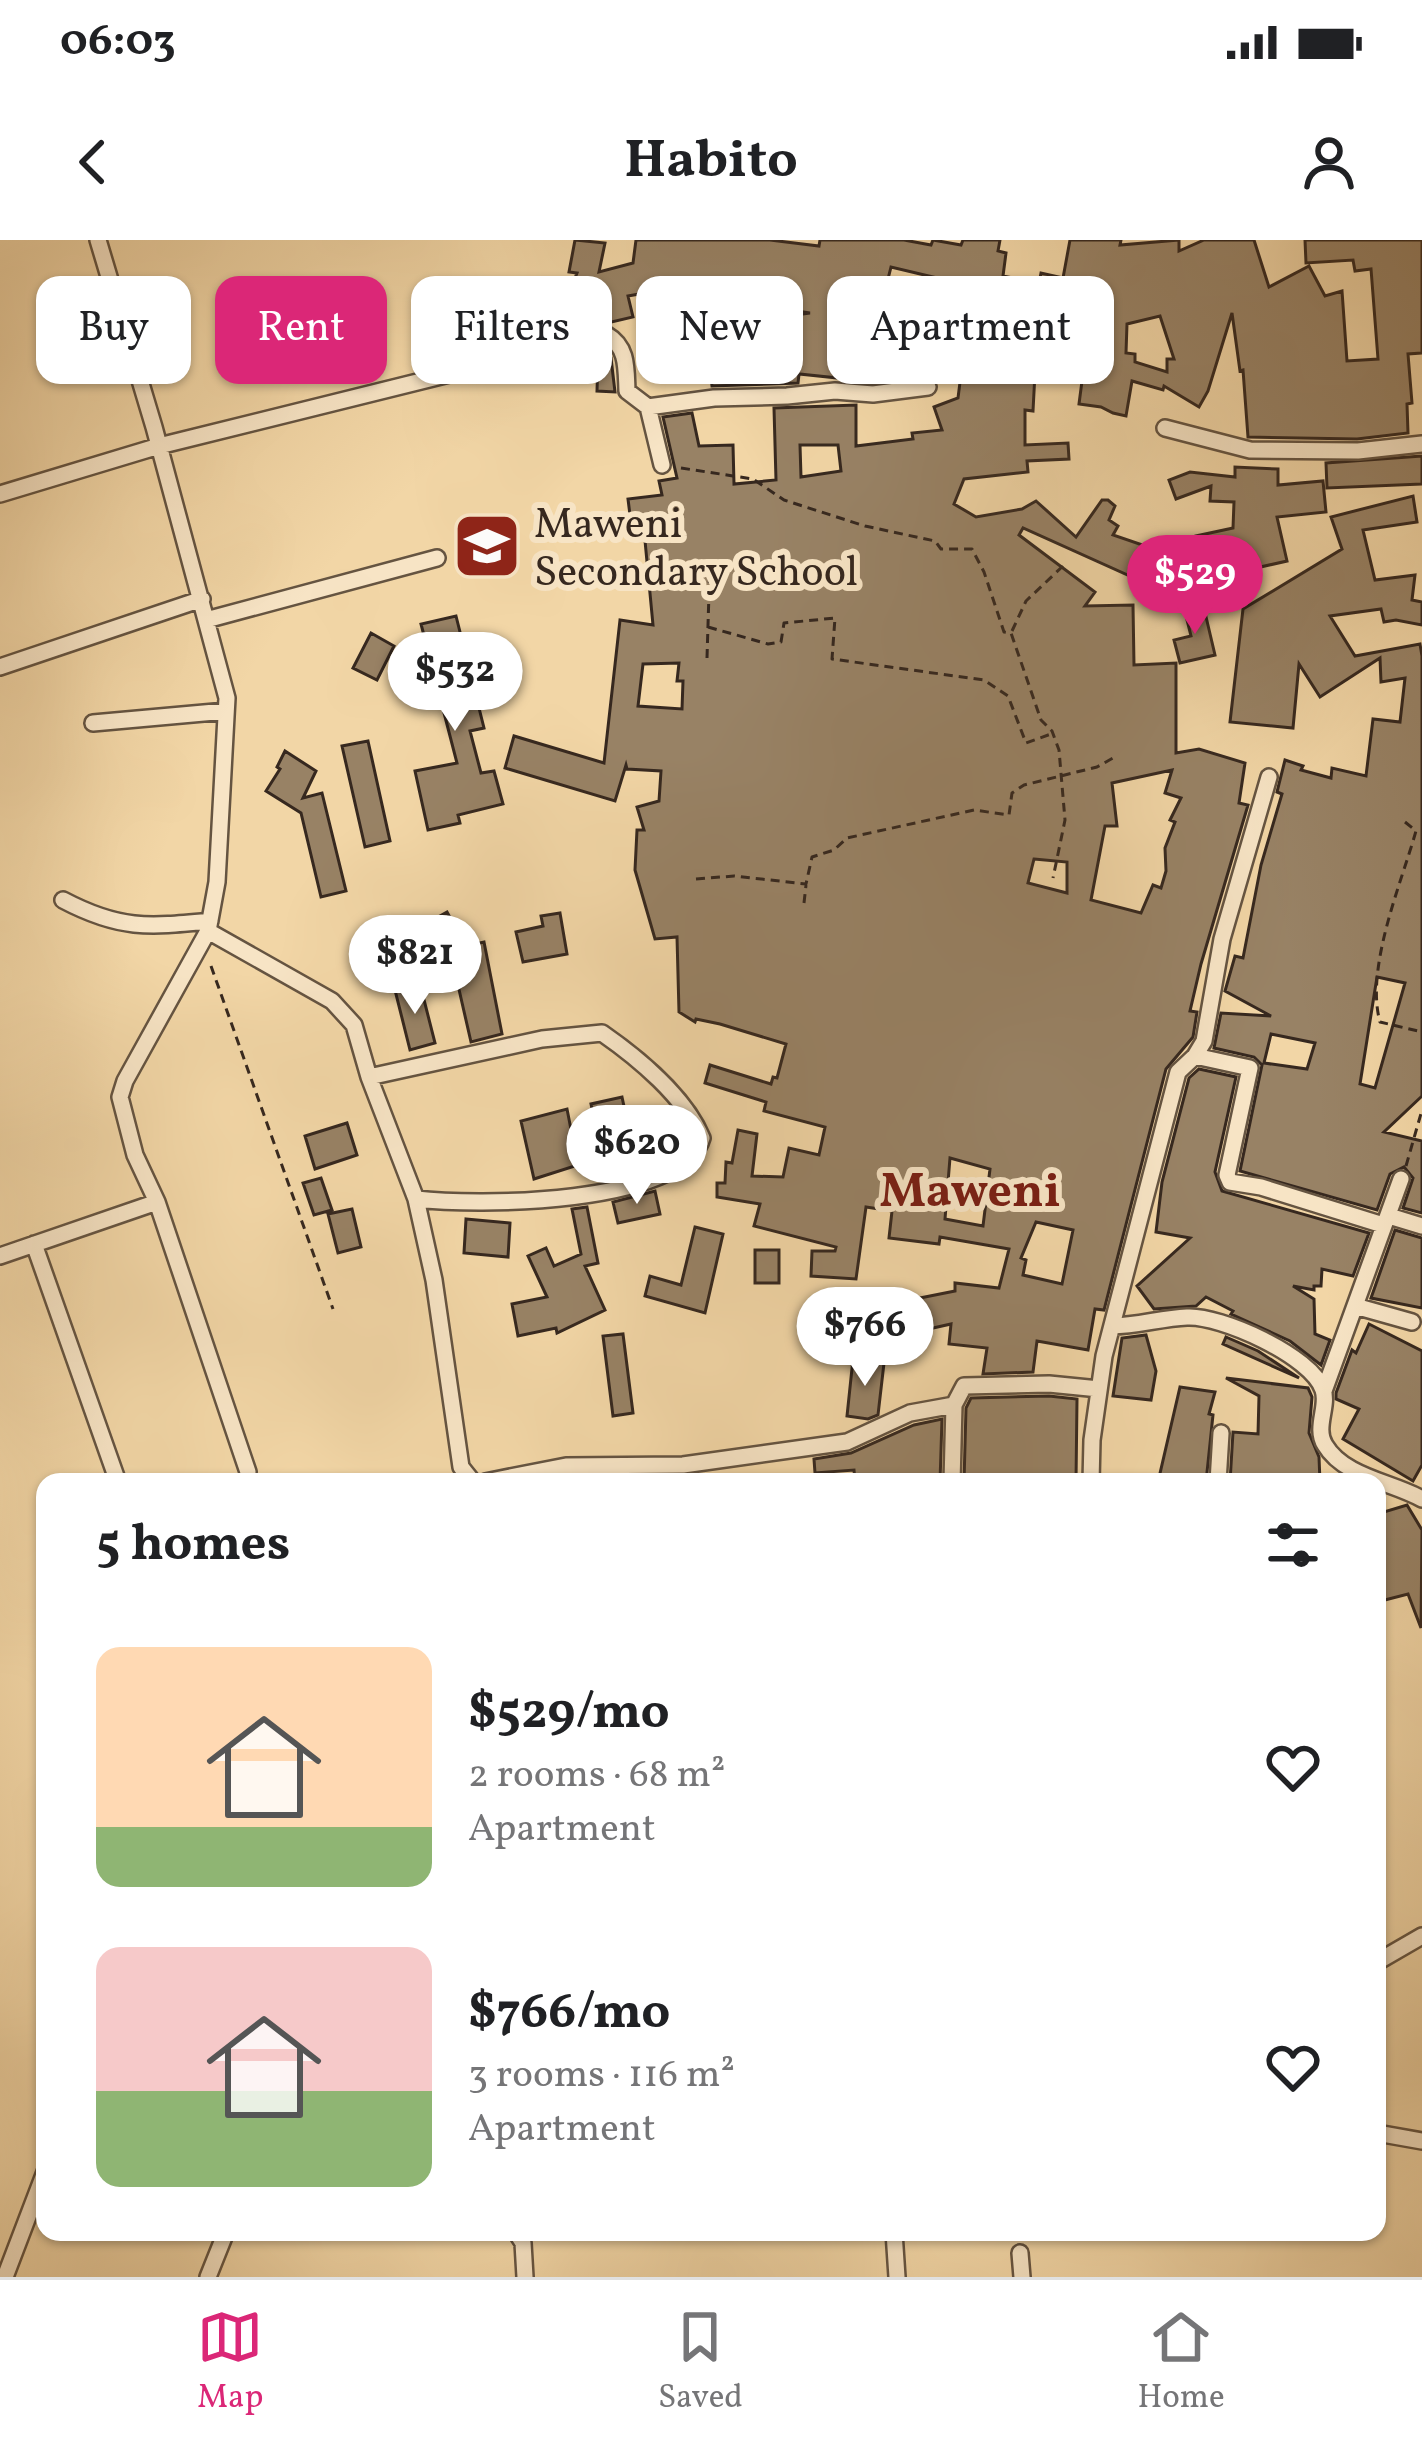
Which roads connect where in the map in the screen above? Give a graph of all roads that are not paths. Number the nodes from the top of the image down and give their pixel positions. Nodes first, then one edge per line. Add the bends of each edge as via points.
1 (98, 240) edge
2 (928, 387) dead end
3 (648, 407) junction
4 (1165, 428) dead end
5 (1422, 444) edge
6 (160, 446) junction
7 (662, 465) road end
8 (0, 494) edge
9 (437, 559) dead end
10 (202, 599) junction
11 (206, 620) junction
12 (0, 667) edge
13 (226, 711) junction
14 (93, 723) dead end
15 (1269, 777) dead end
16 (63, 900) dead end
17 (207, 931) junction
18 (1195, 1056) junction
19 (369, 1077) junction
20 (1401, 1179) road end
21 (416, 1199) junction
22 (157, 1202) junction
23 (1386, 1220) junction
24 (1422, 1226) edge
25 (34, 1244) junction
26 (0, 1256) edge
27 (1355, 1306) junction
28 (1412, 1322) dead end
29 (1112, 1326) junction
30 (1099, 1389) junction
31 (1324, 1391) junction
32 (954, 1405) junction
33 (1221, 1433) dead end
34 (248, 1472) dead end
35 (115, 1473) edge
36 (466, 1473) edge
37 (531, 1473) edge
38 (952, 1473) edge
39 (1091, 1473) edge
40 (1219, 1473) edge
41 (1361, 1473) edge
42 (1386, 1484) edge
43 (1422, 1499) edge
44 (1422, 1936) edge
45 (1386, 1957) edge
46 (1386, 2134) edge
47 (1422, 2140) edge
48 (36, 2196) edge
49 (222, 2241) edge
50 (525, 2241) edge
51 (895, 2241) edge
52 (1020, 2253) dead end
53 (5, 2277) edge
54 (208, 2277) edge
55 (525, 2277) edge
56 (897, 2277) edge
57 (1022, 2277) edge

1 - 6 street
2 - 3 street
3 - 6 street via 627,391 626,362 607,335
3 - 7 street
4 - 5 street via 1250,450
6 - 8 street
6 - 10 street
9 - 11 street
10 - 11 street
10 - 12 street
11 - 13 street
13 - 14 street
13 - 17 street
15 - 18 street
16 - 17 street via 103,921
17 - 19 street via 332,1001 354,1025
17 - 22 street via 120,1097
18 - 23 street via 1250,1068 1228,1180
18 - 29 street via 1178,1072
19 - 21 street
19 - 21 street via 602,1033 677,1101 702,1138 676,1171 632,1184 465,1204
20 - 23 street
21 - 36 street
22 - 25 street
22 - 34 street
23 - 24 street
23 - 27 street
25 - 26 street
25 - 35 street
27 - 28 street
27 - 31 street
29 - 30 street
29 - 31 street via 1191,1316 1227,1326 1306,1366
30 - 32 street via 964,1386
30 - 39 street
31 - 41 street via 1325,1446
32 - 37 street via 910,1413 847,1442 683,1465
32 - 38 street
33 - 40 street
42 - 43 street
44 - 45 street
46 - 47 street
48 - 53 street
49 - 54 street
50 - 55 street
51 - 56 street
52 - 57 street

